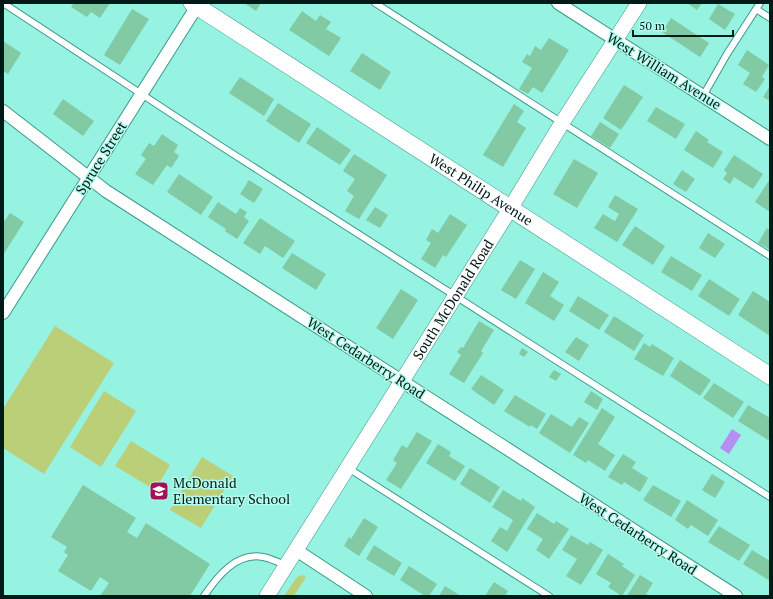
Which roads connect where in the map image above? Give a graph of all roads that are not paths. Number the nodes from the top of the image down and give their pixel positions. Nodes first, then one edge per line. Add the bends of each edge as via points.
1 (3, 3) edge
2 (558, 3) edge
3 (639, 3) edge
4 (760, 3) edge
5 (196, 4) edge
6 (379, 4) edge
7 (756, 9) junction
8 (770, 18) edge
9 (615, 41) junction
10 (142, 93) junction
11 (703, 96) junction
12 (3, 111) edge
13 (562, 123) junction
14 (770, 139) edge
15 (88, 178) junction
16 (510, 209) junction
17 (770, 256) edge
18 (456, 296) junction
19 (3, 313) edge
20 (770, 376) edge
21 (402, 382) junction
22 (348, 468) junction
23 (770, 497) edge
24 (296, 550) junction
25 (286, 565) junction
26 (204, 596) edge
27 (267, 596) edge
28 (366, 596) edge
29 (549, 596) edge
30 (736, 596) edge

1 - 10 lane
2 - 9 street, West William Avenue
3 - 9 street, South McDonald Road
4 - 7 lane
5 - 10 street, Spruce Street
5 - 16 main road, West Philip Avenue
6 - 13 lane
7 - 8 lane
7 - 11 lane
9 - 11 street, West William Avenue
9 - 13 street, South McDonald Road
10 - 15 street, Spruce Street
10 - 18 lane
11 - 14 street, West William Avenue
12 - 15 street, West Cedarberry Road
13 - 16 street, South McDonald Road
13 - 17 lane
15 - 19 street, Spruce Street
15 - 21 street, West Cedarberry Road
16 - 18 street, South McDonald Road
16 - 20 main road, West Philip Avenue
18 - 21 street, South McDonald Road
18 - 23 lane
21 - 22 street, South McDonald Road
21 - 30 street, West Cedarberry Road
22 - 24 street, South McDonald Road
22 - 29 lane
24 - 25 street, South McDonald Road
24 - 28 street
25 - 26 lane via 263,557 247,557 231,565 216,578
25 - 27 street, South McDonald Road

